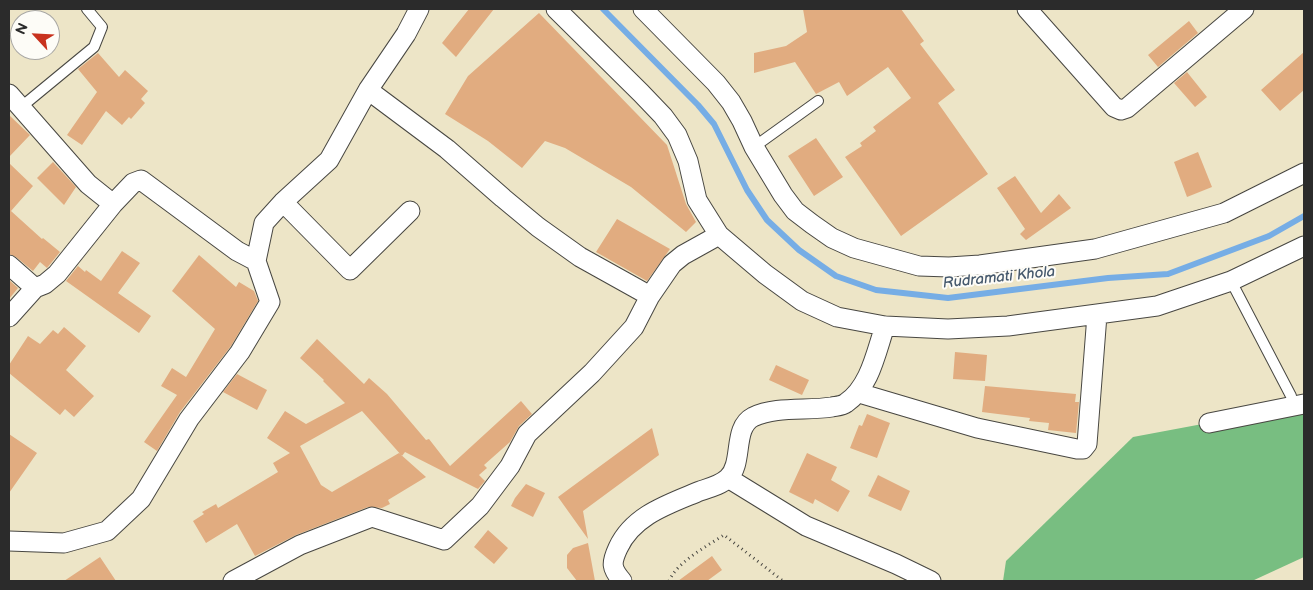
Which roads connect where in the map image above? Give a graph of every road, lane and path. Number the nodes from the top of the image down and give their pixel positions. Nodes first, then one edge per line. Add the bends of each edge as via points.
1 (87, 9) edge
2 (419, 9) edge
3 (556, 9) edge
4 (643, 9) edge
5 (1027, 9) edge
6 (1244, 9) edge
7 (368, 90) junction
8 (15, 101) edge
9 (818, 101) dead end
10 (754, 147) junction
11 (1304, 173) edge
12 (283, 202) junction
13 (113, 204) junction
14 (410, 211) dead end
15 (719, 235) junction
16 (1304, 246) edge
17 (256, 261) junction
18 (9, 265) edge
19 (1231, 281) junction
20 (35, 288) junction
21 (650, 296) junction
22 (1097, 315) junction
23 (9, 317) edge
24 (884, 326) junction
25 (859, 393) junction
26 (1298, 400) edge
27 (1209, 423) dead end
28 (728, 478) junction
29 (9, 540) edge
30 (234, 581) edge
31 (622, 581) edge
32 (669, 581) edge
33 (783, 581) edge
34 (931, 581) edge

1 - 8 lane via 102,27 94,47
2 - 7 street
3 - 15 street via 641,93 677,136 688,161 697,200
4 - 10 street via 716,83 742,120
5 - 6 street via 1114,107 1121,110
7 - 12 street via 329,160
7 - 21 street via 447,149 538,227 580,256
8 - 13 street via 88,184
9 - 10 lane
10 - 11 street via 795,211 812,224 854,248 919,266 980,265 1095,249 1224,213
12 - 14 street via 350,270
12 - 17 street via 264,223
13 - 17 street via 132,183 141,180 237,251
13 - 20 street via 57,274
15 - 21 street via 672,264
15 - 24 street via 802,300 837,317
16 - 19 street
17 - 29 street via 270,302 240,352 189,419 141,499 108,531 64,543
18 - 20 street
19 - 22 street via 1158,306
19 - 26 lane
20 - 23 street
21 - 30 street via 634,327 592,373 527,434 510,466 480,506 444,540 372,517 300,545
22 - 24 street via 1008,326 948,329
22 - 25 street via 1087,444 1083,449 977,428
24 - 25 street
25 - 28 street via 845,405 815,410 767,411 751,418 742,430 735,467
26 - 27 street
28 - 31 street via 662,507 632,526 622,538 612,560 615,573
28 - 34 street via 806,526
32 - 33 path via 697,552 724,535

